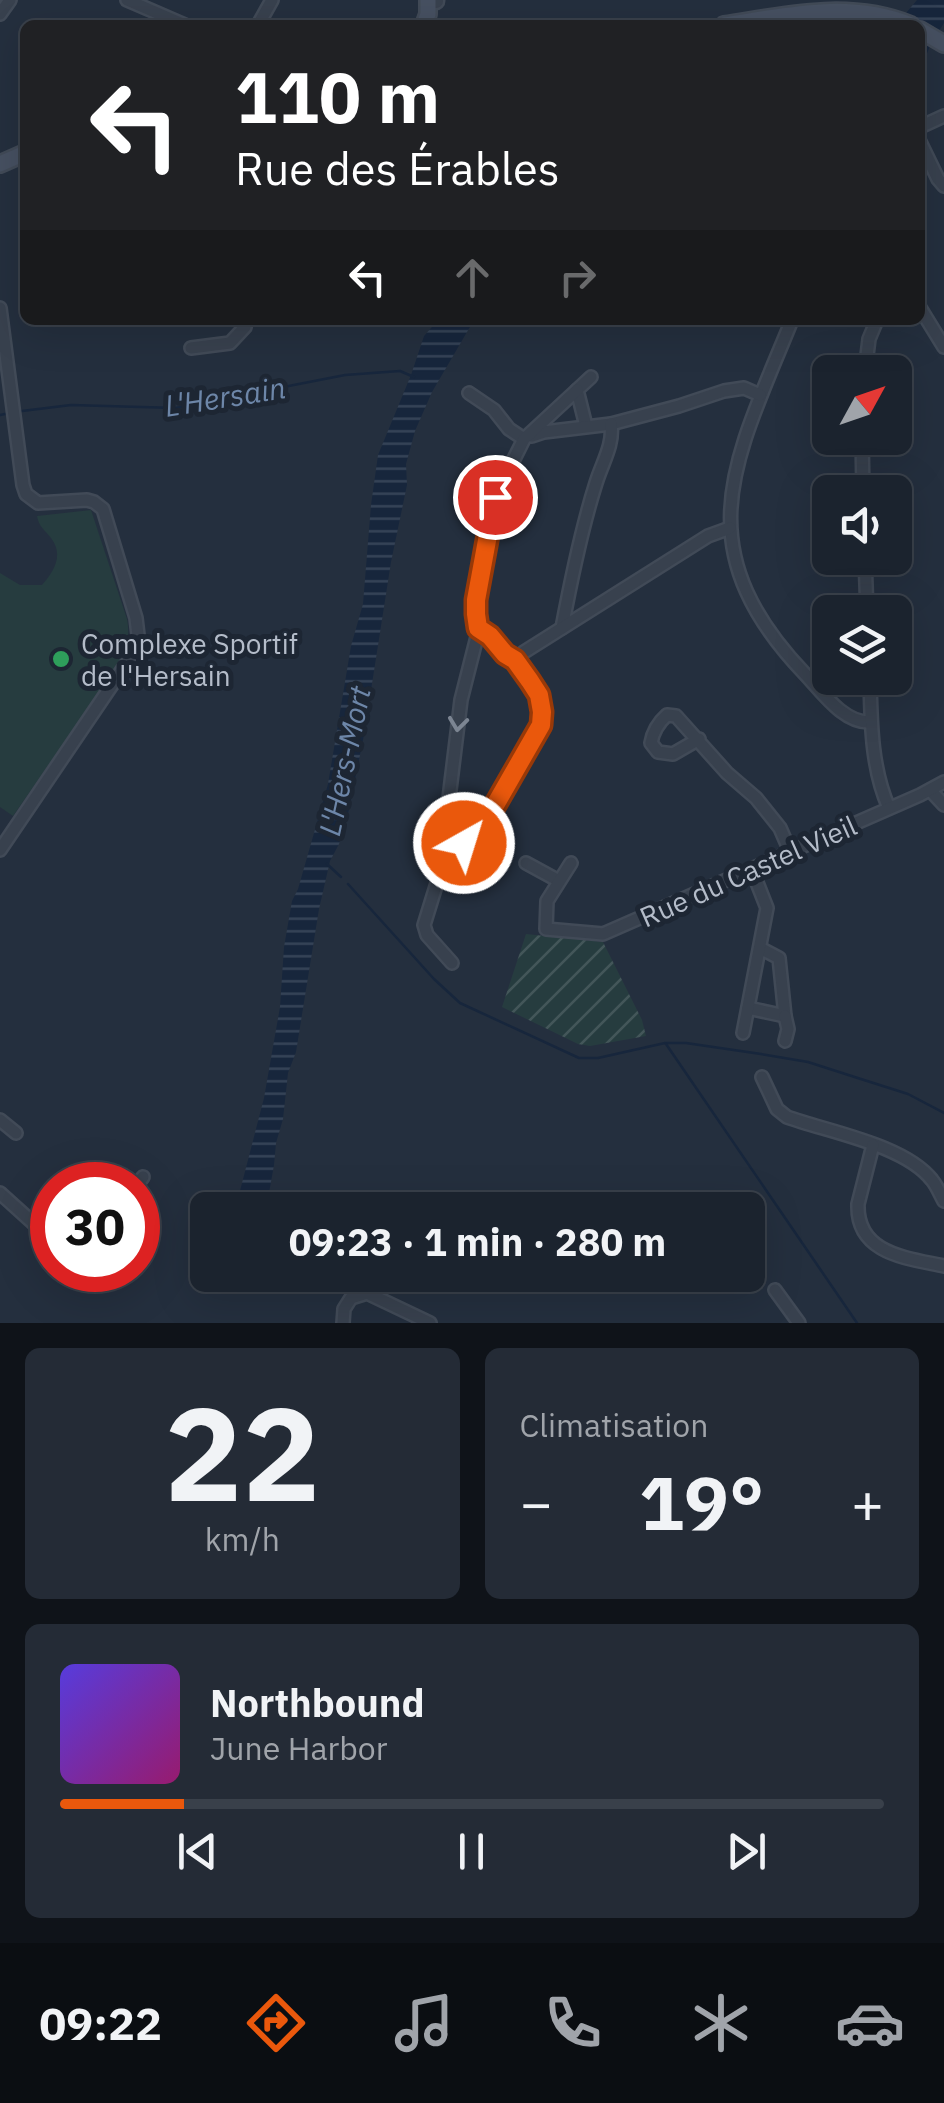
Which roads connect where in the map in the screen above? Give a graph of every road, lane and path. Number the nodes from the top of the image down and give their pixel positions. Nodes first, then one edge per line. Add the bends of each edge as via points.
1 (10, 0) edge
2 (128, 0) edge
3 (0, 14) edge
4 (174, 20) edge
5 (753, 20) edge
6 (900, 20) edge
7 (925, 152) edge
8 (944, 186) edge
9 (0, 308) edge
10 (925, 316) edge
11 (246, 325) edge
12 (790, 325) edge
13 (875, 325) edge
14 (944, 347) edge
15 (190, 348) dead end
16 (868, 355) edge
17 (590, 377) dead end
18 (576, 390) junction
19 (470, 393) dead end
20 (760, 395) junction
21 (612, 424) junction
22 (586, 426) junction
23 (524, 439) junction
24 (730, 528) junction
25 (569, 586) junction
26 (596, 608) junction
27 (478, 628) junction
28 (562, 628) junction
29 (515, 660) junction
30 (871, 695) edge
31 (872, 722) junction
32 (698, 740) dead end
33 (944, 782) edge
34 (930, 790) junction
35 (944, 805) edge
36 (889, 808) junction
37 (445, 831) junction
38 (464, 843) junction
39 (0, 850) edge
40 (790, 851) junction
41 (444, 856) junction
42 (526, 863) dead end
43 (570, 863) dead end
44 (752, 870) junction
45 (559, 882) junction
46 (760, 948) junction
47 (452, 963) dead end
48 (748, 1008) junction
49 (785, 1016) junction
50 (743, 1033) dead end
51 (786, 1041) dead end
52 (762, 1077) dead end
53 (0, 1120) edge
54 (16, 1133) dead end
55 (873, 1145) junction
56 (0, 1193) edge
57 (944, 1201) edge
58 (30, 1220) edge
59 (944, 1266) edge
60 (776, 1290) dead end
61 (417, 1320) edge
62 (343, 1323) edge
63 (430, 1323) edge
64 (799, 1323) edge

1 - 3 street
2 - 4 street
5 - 6 main road via 858,6
7 - 8 street
9 - 39 street via 22,485 42,504 87,500 103,509 138,635 134,652
10 - 14 street
11 - 15 street via 230,343
12 - 20 street
13 - 16 street
17 - 18 street
18 - 22 street
18 - 23 street
19 - 23 street
20 - 21 street via 744,388 724,391
20 - 24 street via 740,450
21 - 22 street
21 - 25 street
22 - 23 street
23 - 27 street via 495,497 476,600
24 - 26 street
24 - 31 street via 740,573 768,631 845,714
25 - 26 street
25 - 28 street
26 - 28 street
27 - 29 street
27 -> 37 street via 461,700
28 - 29 street
29 - 38 street via 539,695 541,725 478,835
30 - 31 street
31 - 36 street
32 - 40 street via 756,798
33 - 34 street, Rue du Castel Vieil
34 - 35 street
34 - 36 street, Rue du Castel Vieil
36 - 40 street, Rue du Castel Vieil
37 - 38 street
37 - 41 street
38 - 41 street
40 - 44 street, Rue du Castel Vieil
41 - 47 street via 424,925
42 - 45 street
43 - 45 street
44 - 45 street, Rue du Castel Vieil via 603,934 546,929 547,901
44 - 46 street via 768,908
46 - 48 street
46 - 49 street via 779,958
48 - 49 street
48 - 50 street
49 - 51 street
52 - 55 street via 787,1117
53 - 54 street
55 - 57 street via 915,1164
55 - 59 street via 858,1204 864,1232 892,1255
56 - 58 street
60 - 64 street
61 - 62 street via 367,1294 351,1298
61 - 63 street

